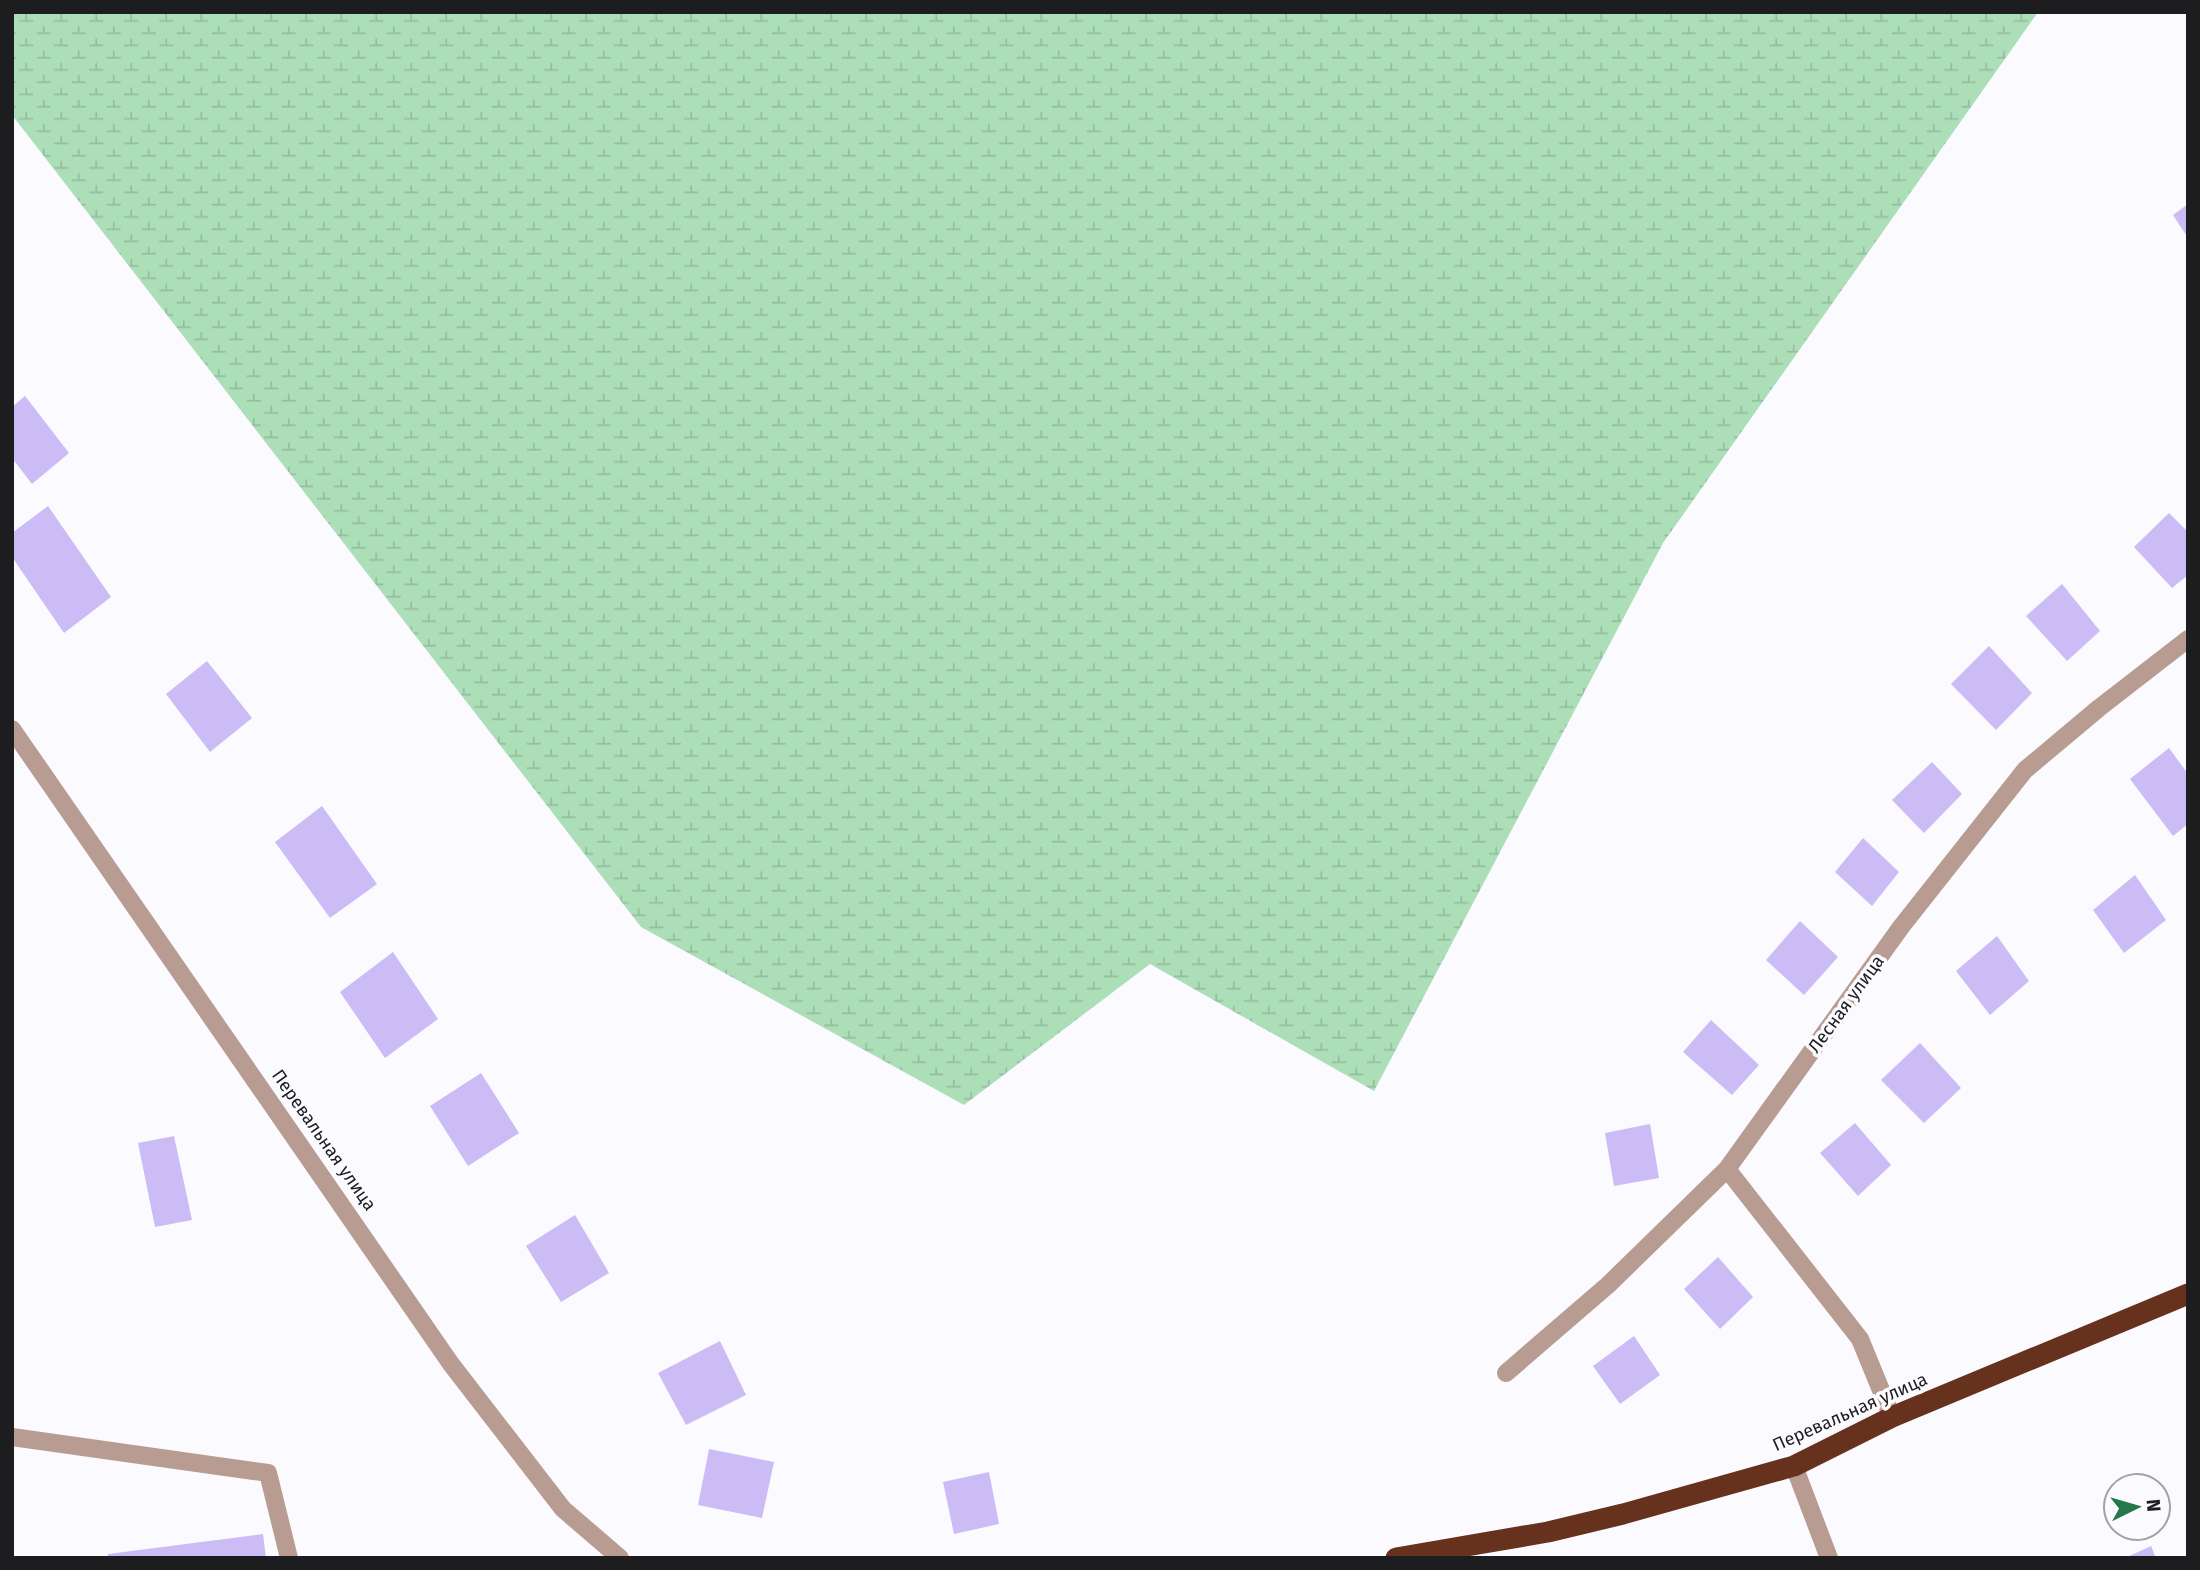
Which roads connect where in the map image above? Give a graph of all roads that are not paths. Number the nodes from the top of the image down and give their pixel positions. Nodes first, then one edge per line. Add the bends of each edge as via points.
1 (2188, 639) edge
2 (12, 729) edge
3 (1727, 1169) junction
4 (2188, 1294) edge
5 (1506, 1373) dead end
6 (1892, 1417) junction
7 (12, 1437) edge
8 (1794, 1466) junction
9 (289, 1558) edge
10 (620, 1558) edge
11 (1396, 1558) edge
12 (1829, 1558) edge

1 - 3 street, Лесная улица via 2025,770 1901,927
2 - 10 street, Перевальная улица via 451,1364 563,1509
3 - 5 street, Лесная улица via 1608,1285
3 - 6 street via 1860,1339
4 - 6 highway, Перевальная улица
6 - 8 highway, Перевальная улица
7 - 9 street via 268,1473
8 - 11 highway, Перевальная улица via 1548,1532
8 - 12 street

